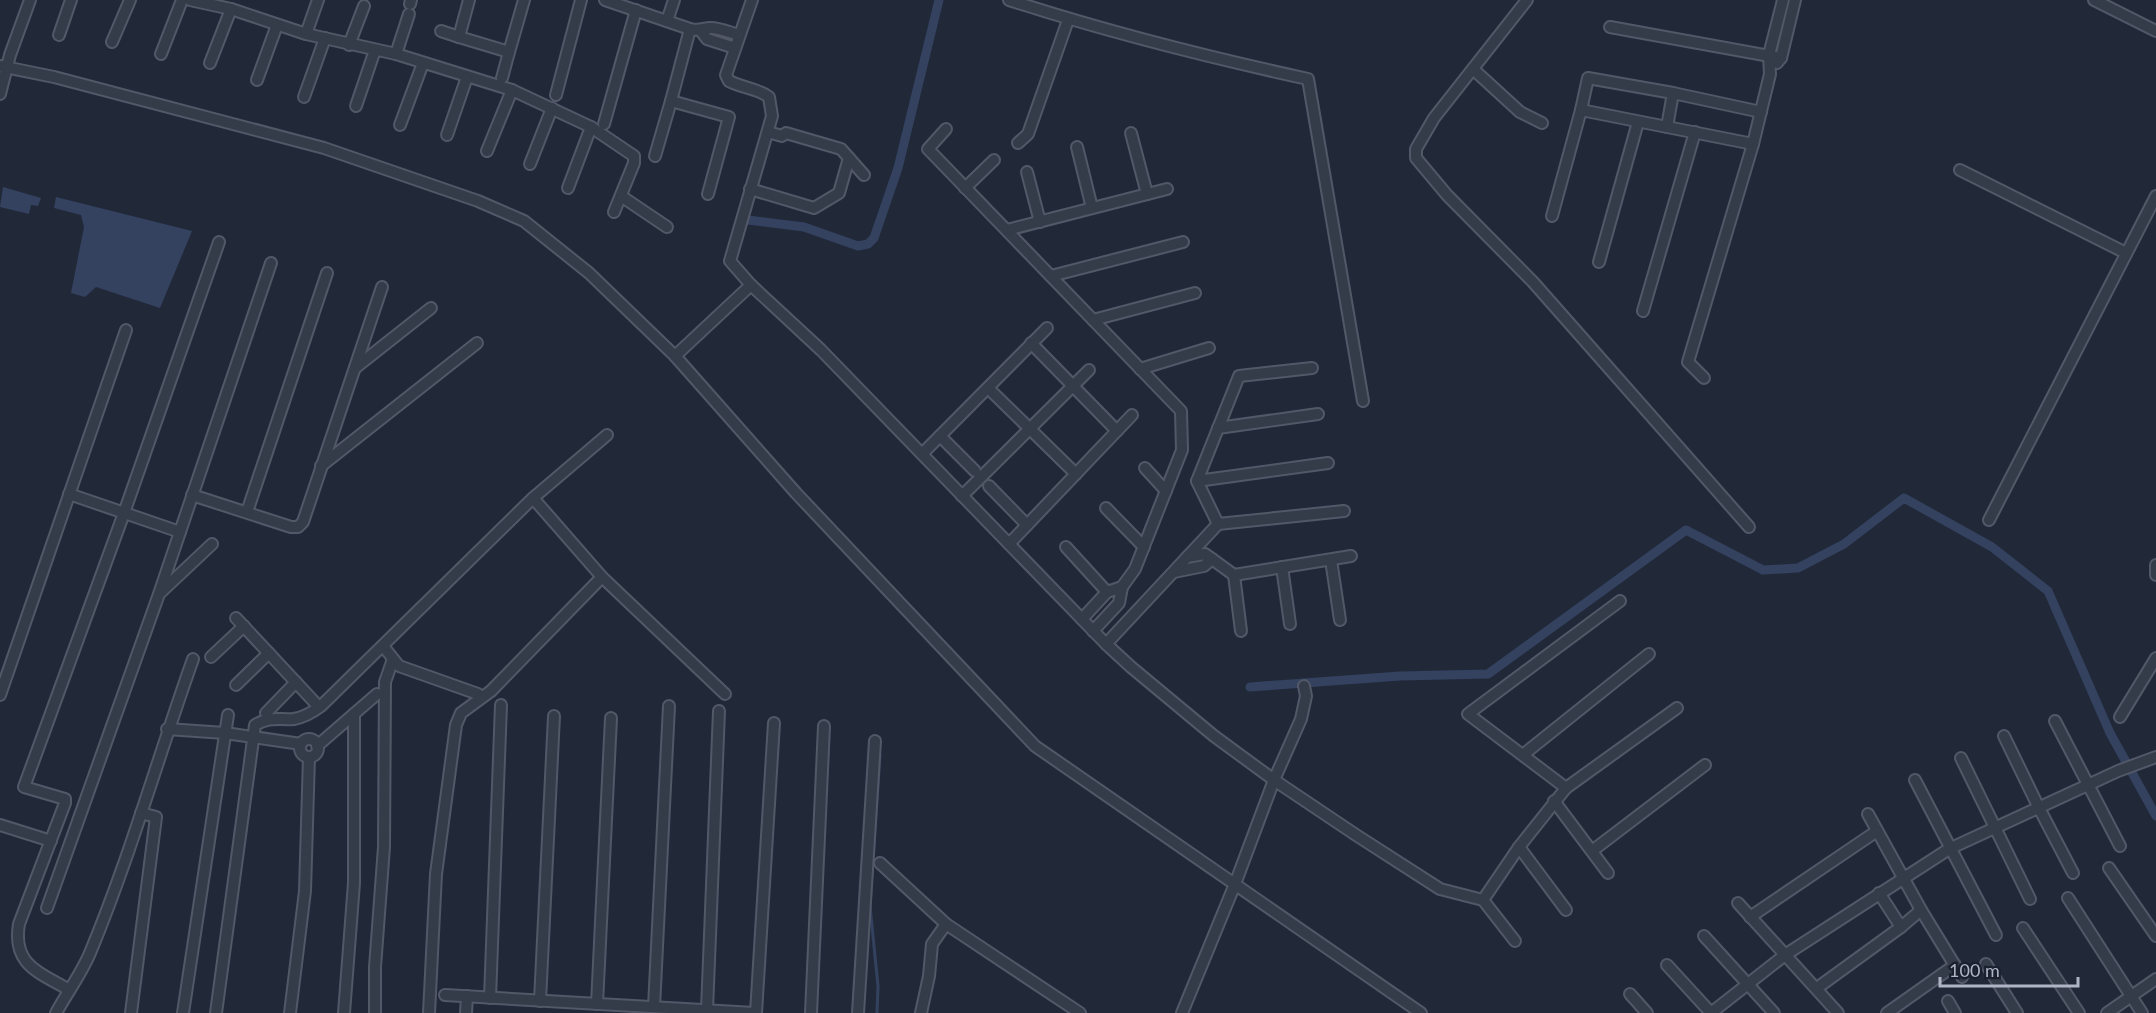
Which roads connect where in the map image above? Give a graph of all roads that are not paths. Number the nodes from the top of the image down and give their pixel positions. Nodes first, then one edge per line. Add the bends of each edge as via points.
1 (30, 0) edge
2 (72, 0) edge
3 (130, 0) edge
4 (183, 0) edge
5 (190, 0) edge
6 (318, 0) edge
7 (469, 0) edge
8 (524, 0) edge
9 (581, 0) edge
10 (674, 0) edge
11 (752, 0) edge
12 (1009, 0) edge
13 (1527, 0) edge
14 (1783, 0) edge
15 (1795, 0) edge
16 (2094, 0) edge
17 (610, 1) edge
18 (211, 2) edge
19 (364, 6) dead end
20 (410, 6) edge
21 (231, 9) junction
22 (636, 10) junction
23 (1068, 20) junction
24 (667, 21) junction
25 (277, 26) junction
26 (1610, 27) dead end
27 (695, 30) junction
28 (2156, 30) edge
29 (441, 31) dead end
30 (306, 34) junction
31 (59, 35) dead end
32 (739, 35) junction
33 (459, 37) junction
34 (325, 38) junction
35 (112, 42) dead end
36 (349, 45) junction
37 (735, 48) junction
38 (375, 50) junction
39 (509, 52) junction
40 (161, 54) dead end
41 (396, 54) junction
42 (1769, 55) junction
43 (1781, 58) junction
44 (210, 63) dead end
45 (423, 63) junction
46 (3, 67) edge
47 (1473, 69) junction
48 (1770, 74) junction
49 (467, 77) junction
50 (502, 78) dead end
51 (257, 80) dead end
52 (512, 90) junction
53 (1673, 93) junction
54 (0, 94) edge
55 (556, 94) dead end
56 (304, 96) dead end
57 (671, 100) junction
58 (356, 106) dead end
59 (552, 108) junction
60 (1581, 110) junction
61 (1761, 112) junction
62 (772, 116) junction
63 (1638, 122) junction
64 (1542, 123) dead end
65 (604, 124) dead end
66 (400, 125) dead end
67 (591, 127) junction
68 (1667, 128) junction
69 (946, 129) dead end
70 (768, 132) junction
71 (1695, 132) junction
72 (786, 133) junction
73 (1131, 133) dead end
74 (447, 135) dead end
75 (1018, 143) dead end
76 (1753, 144) junction
77 (1077, 147) dead end
78 (487, 151) dead end
79 (655, 156) dead end
80 (849, 158) junction
81 (994, 160) dead end
82 (530, 164) dead end
83 (1960, 170) dead end
84 (1027, 172) dead end
85 (864, 175) dead end
86 (568, 188) dead end
87 (965, 188) junction
88 (750, 189) junction
89 (1167, 189) dead end
90 (708, 194) dead end
91 (1148, 194) junction
92 (621, 196) junction
93 (2156, 196) edge
94 (1092, 208) junction
95 (614, 213) dead end
96 (1552, 216) dead end
97 (1040, 222) junction
98 (667, 227) dead end
99 (1006, 230) junction
100 (219, 242) dead end
101 (1183, 242) dead end
102 (2127, 253) junction
103 (1599, 262) dead end
104 (271, 263) dead end
105 (327, 273) dead end
106 (1051, 276) junction
107 (751, 285) junction
108 (382, 287) dead end
109 (1195, 293) dead end
110 (431, 308) dead end
111 (1643, 311) dead end
112 (1093, 320) junction
113 (1047, 328) dead end
114 (126, 330) dead end
115 (1031, 343) junction
116 (477, 344) dead end
117 (1209, 348) dead end
118 (675, 356) junction
119 (355, 368) junction
120 (1312, 368) dead end
121 (1140, 369) junction
122 (1089, 370) dead end
123 (1704, 378) dead end
124 (1073, 386) junction
125 (988, 388) junction
126 (1363, 400) dead end
127 (1318, 414) dead end
128 (1132, 415) dead end
129 (1218, 428) junction
130 (1030, 429) junction
131 (1117, 431) junction
132 (607, 435) dead end
133 (940, 436) junction
134 (922, 454) junction
135 (1328, 464) dead end
136 (321, 466) junction
137 (1145, 468) dead end
138 (975, 471) dead end
139 (1076, 474) junction
140 (1197, 481) junction
141 (989, 486) dead end
142 (1166, 491) junction
143 (69, 494) junction
144 (192, 495) junction
145 (963, 496) junction
146 (533, 498) junction
147 (1106, 508) dead end
148 (1344, 511) dead end
149 (247, 512) junction
150 (124, 513) junction
151 (1989, 520) dead end
152 (1218, 524) junction
153 (1027, 525) junction
154 (1749, 527) dead end
155 (180, 532) junction
156 (212, 544) dead end
157 (1009, 544) junction
158 (1066, 547) dead end
159 (1144, 547) junction
160 (1351, 556) dead end
161 (1187, 557) junction
162 (1212, 559) junction
163 (1331, 560) junction
164 (2156, 565) edge
165 (1282, 567) junction
166 (1173, 572) junction
167 (1234, 575) junction
168 (2156, 575) edge
169 (602, 577) junction
170 (1122, 587) junction
171 (1107, 592) junction
172 (159, 594) junction
173 (1620, 601) dead end
174 (236, 618) dead end
175 (1082, 619) junction
176 (1340, 620) dead end
177 (1290, 624) dead end
178 (244, 626) junction
179 (1093, 631) junction
180 (1241, 631) dead end
181 (1106, 644) junction
182 (383, 646) junction
183 (269, 653) junction
184 (1649, 654) dead end
185 (211, 657) dead end
186 (2156, 658) edge
187 (193, 659) dead end
188 (393, 659) junction
189 (296, 682) junction
190 (236, 685) dead end
191 (1304, 686) dead end
192 (377, 694) dead end
193 (478, 694) dead end
194 (725, 694) dead end
195 (0, 695) edge
196 (501, 705) dead end
197 (669, 706) dead end
198 (319, 707) junction
199 (1677, 708) dead end
200 (719, 711) dead end
201 (266, 713) dead end
202 (354, 714) junction
203 (228, 716) dead end
204 (554, 716) dead end
205 (2120, 717) dead end
206 (611, 718) dead end
207 (2055, 721) dead end
208 (774, 723) dead end
209 (824, 726) dead end
210 (167, 729) junction
211 (225, 733) junction
212 (2004, 736) dead end
213 (253, 738) junction
214 (875, 741) dead end
215 (301, 744) junction
216 (317, 746) junction
217 (1524, 754) junction
218 (309, 757) junction
219 (1961, 758) dead end
220 (2156, 758) edge
221 (1705, 765) dead end
222 (1274, 780) junction
223 (1915, 780) dead end
224 (2087, 787) junction
225 (1566, 788) junction
226 (1554, 801) junction
227 (2039, 808) junction
228 (141, 813) junction
229 (1868, 814) dead end
230 (0, 825) edge
231 (1994, 827) junction
232 (1877, 831) junction
233 (51, 841) junction
234 (2120, 846) dead end
235 (1519, 847) junction
236 (1949, 849) junction
237 (1592, 851) junction
238 (880, 863) dead end
239 (2109, 868) dead end
240 (1608, 873) dead end
241 (2073, 873) dead end
242 (1904, 878) junction
243 (1235, 884) junction
244 (1879, 893) junction
245 (2068, 898) dead end
246 (2030, 899) dead end
247 (1483, 900) junction
248 (1738, 903) dead end
249 (47, 908) dead end
250 (1566, 910) dead end
251 (1921, 910) junction
252 (1750, 917) junction
253 (946, 924) junction
254 (1901, 927) junction
255 (2023, 928) dead end
256 (1996, 935) dead end
257 (1704, 936) dead end
258 (2156, 936) edge
259 (1515, 941) dead end
260 (1785, 955) junction
261 (1986, 964) dead end
262 (1667, 965) dead end
263 (1955, 965) junction
264 (1962, 977) dead end
265 (2156, 979) edge
266 (1748, 984) junction
267 (1817, 988) junction
268 (69, 990) junction
269 (1630, 994) dead end
270 (445, 995) dead end
271 (467, 996) junction
272 (2131, 997) junction
273 (490, 998) junction
274 (527, 1000) junction
275 (540, 1001) junction
276 (1948, 1001) dead end
277 (590, 1007) edge
278 (646, 1009) edge
279 (694, 1011) edge
280 (707, 1011) junction
281 (56, 1013) edge
282 (131, 1013) edge
283 (183, 1013) edge
284 (216, 1013) edge
285 (290, 1013) edge
286 (344, 1013) edge
287 (375, 1013) edge
288 (429, 1013) edge
289 (466, 1013) edge
290 (526, 1013) edge
291 (745, 1013) edge
292 (755, 1013) edge
293 (811, 1013) edge
294 (858, 1013) edge
295 (921, 1013) edge
296 (1080, 1013) edge
297 (1182, 1013) edge
298 (1421, 1013) edge
299 (1647, 1013) edge
300 (1711, 1013) edge
301 (1774, 1013) edge
302 (1838, 1013) edge
303 (1887, 1013) edge
304 (1956, 1013) edge
305 (2017, 1013) edge
306 (2079, 1013) edge
307 (2107, 1013) edge
308 (2142, 1013) edge

1 - 46 street
2 - 31 street
3 - 35 street
4 - 40 street
5 - 18 street
6 - 30 street
7 - 33 street
8 - 39 street
9 - 55 street
10 - 24 street
11 - 32 street
12 - 23 street
13 - 47 street
14 - 42 street
15 - 43 street
16 - 28 street
17 - 22 street
18 - 21 street
19 - 36 street
20 - 41 street
21 - 25 street
21 - 44 street
22 - 24 street
22 - 65 street
23 - 75 street via 1028,134
23 - 126 street via 1308,79
24 - 27 street
25 - 30 street
25 - 51 street
26 - 42 street
27 - 32 street via 709,28
27 - 37 street via 707,39
27 - 57 street
29 - 33 street
30 - 34 street
32 - 37 street
33 - 39 street
34 - 36 street
34 - 56 street
36 - 38 street
37 - 62 street via 726,75 729,81 760,90 769,97
38 - 41 street
38 - 58 street
39 - 50 street
41 - 45 street
42 - 43 street
42 - 48 street
43 - 48 street
45 - 49 street
45 - 66 street
46 - 54 street
46 - 118 street via 324,148 502,210 524,221 589,273
47 - 64 street via 1520,112
47 - 154 street via 1434,118 1416,148 1416,158 1533,282
48 - 61 street
49 - 52 street
49 - 74 street
52 - 59 street
52 - 78 street
53 - 60 street via 1588,78
53 - 61 street
53 - 68 street
57 - 79 street
57 - 90 street via 729,117
59 - 67 street
59 - 82 street
60 - 63 street
60 - 96 street
61 - 76 street
62 - 70 street
62 - 72 street
63 - 68 street
63 - 103 street
67 - 86 street
67 - 92 street via 634,156
68 - 71 street
69 - 87 street via 928,149
70 - 72 street
70 - 88 street
71 - 76 street
71 - 111 street
72 - 80 street via 841,149
73 - 91 street
76 - 123 street via 1688,362
77 - 94 street
80 - 85 street
80 - 88 street via 839,193 814,208
81 - 87 street
83 - 102 street
84 - 97 street
87 - 99 street
88 - 107 street via 730,261
89 - 91 street
91 - 94 street
92 - 95 street
92 - 98 street
93 - 102 street
94 - 97 street
97 - 99 street
99 - 106 street
100 - 150 street
101 - 106 street
102 - 151 street
104 - 144 street
105 - 149 street
106 - 112 street
107 - 118 street
107 - 134 street
108 - 119 street
109 - 112 street
110 - 119 street
112 - 121 street
113 - 115 street
114 - 143 street
115 - 124 street
115 - 125 street
116 - 136 street
117 - 121 street
118 - 243 street via 803,501 1035,746
119 - 136 street
120 - 129 street via 1239,376
121 - 142 street via 1181,411 1182,450
122 - 124 street
124 - 130 street
124 - 131 street
125 - 130 street
125 - 133 street
127 - 129 street
128 - 131 street
129 - 140 street
130 - 139 street
130 - 145 street
131 - 139 street
132 - 146 street
133 - 134 street
133 - 138 street
134 - 145 street
135 - 140 street
136 - 149 street via 298,527
137 - 142 street
139 - 153 street
140 - 152 street
141 - 153 street
142 - 159 street
143 - 150 street
143 - 195 street
144 - 149 street
144 - 155 street
145 - 157 street
146 - 169 street
146 - 182 street
147 - 159 street
148 - 152 street
150 - 155 street
150 - 233 street via 24,787 65,799
152 - 161 street
153 - 157 street
155 - 172 street
156 - 172 street
157 - 175 street
158 - 171 street
159 - 170 street via 1135,570
160 - 163 street
161 - 162 street via 1205,554
161 - 166 street
162 - 166 street via 1204,566
162 - 167 street
163 - 165 street
163 - 176 street
164 - 168 street
165 - 167 street
165 - 177 street
166 - 181 street
167 - 180 street
169 - 194 street
169 - 288 street via 491,691 460,713 436,874
170 - 171 street
170 - 179 street via 1119,603
171 - 175 street
172 - 249 street
173 - 217 street via 1468,714
174 - 178 street
175 - 179 street
178 - 183 street
178 - 185 street
179 - 181 street
181 - 222 street via 1214,736
182 - 188 street
182 - 198 street
183 - 189 street
183 - 190 street
184 - 217 street
186 - 205 street
187 - 210 street
188 - 193 street via 399,666
188 - 287 street via 385,682 384,847
189 - 198 street
189 - 201 street
191 - 222 street via 1301,719
192 - 202 street
196 - 273 street
197 - 278 street
198 - 213 street via 295,718 267,718 255,724
199 - 225 street
200 - 280 street
202 - 216 street
202 - 286 street via 354,883
203 - 211 street
204 - 275 street
206 - 277 street
207 - 224 street
208 - 292 street
209 - 293 street
210 - 211 street
210 - 228 street
211 - 213 street
211 - 283 street
212 - 227 street
213 - 215 street
213 - 284 street
214 - 294 street
215 - 216 street via 308,739
215 - 218 street via 302,754
216 - 218 street via 315,755
217 - 225 street
218 - 285 street via 305,891
219 - 231 street
220 - 224 street
221 - 237 street
222 - 243 street
222 - 247 street via 1440,889
223 - 236 street
224 - 227 street
224 - 234 street
225 - 226 street
226 - 235 street
226 - 237 street
227 - 231 street
227 - 241 street
228 - 268 street via 89,955
228 - 282 street via 156,817
229 - 232 street
230 - 233 street
231 - 236 street
231 - 246 street
232 - 242 street
232 - 252 street
233 - 268 street via 16,938 24,961
235 - 247 street
235 - 250 street
236 - 242 street
236 - 256 street
237 - 240 street
238 - 253 street
239 - 258 street
242 - 244 street
242 - 251 street
243 - 297 street
243 - 298 street
244 - 254 street
244 - 260 street
245 - 272 street
247 - 259 street
248 - 252 street
251 - 254 street
251 - 263 street
252 - 260 street
253 - 295 street via 932,944
253 - 296 street
254 - 267 street
255 - 306 street
257 - 266 street
260 - 266 street
260 - 267 street
261 - 305 street
262 - 300 street
263 - 264 street
263 - 303 street
265 - 272 street
266 - 300 street
266 - 301 street
267 - 302 street
268 - 281 street
269 - 299 street
270 - 271 street
271 - 273 street
271 - 289 street
272 - 307 street
272 - 308 street
273 - 274 street
274 - 275 street
274 - 290 street
275 - 277 street
276 - 304 street
277 - 278 street
278 - 279 street
279 - 280 street
280 - 291 street
291 - 292 street

